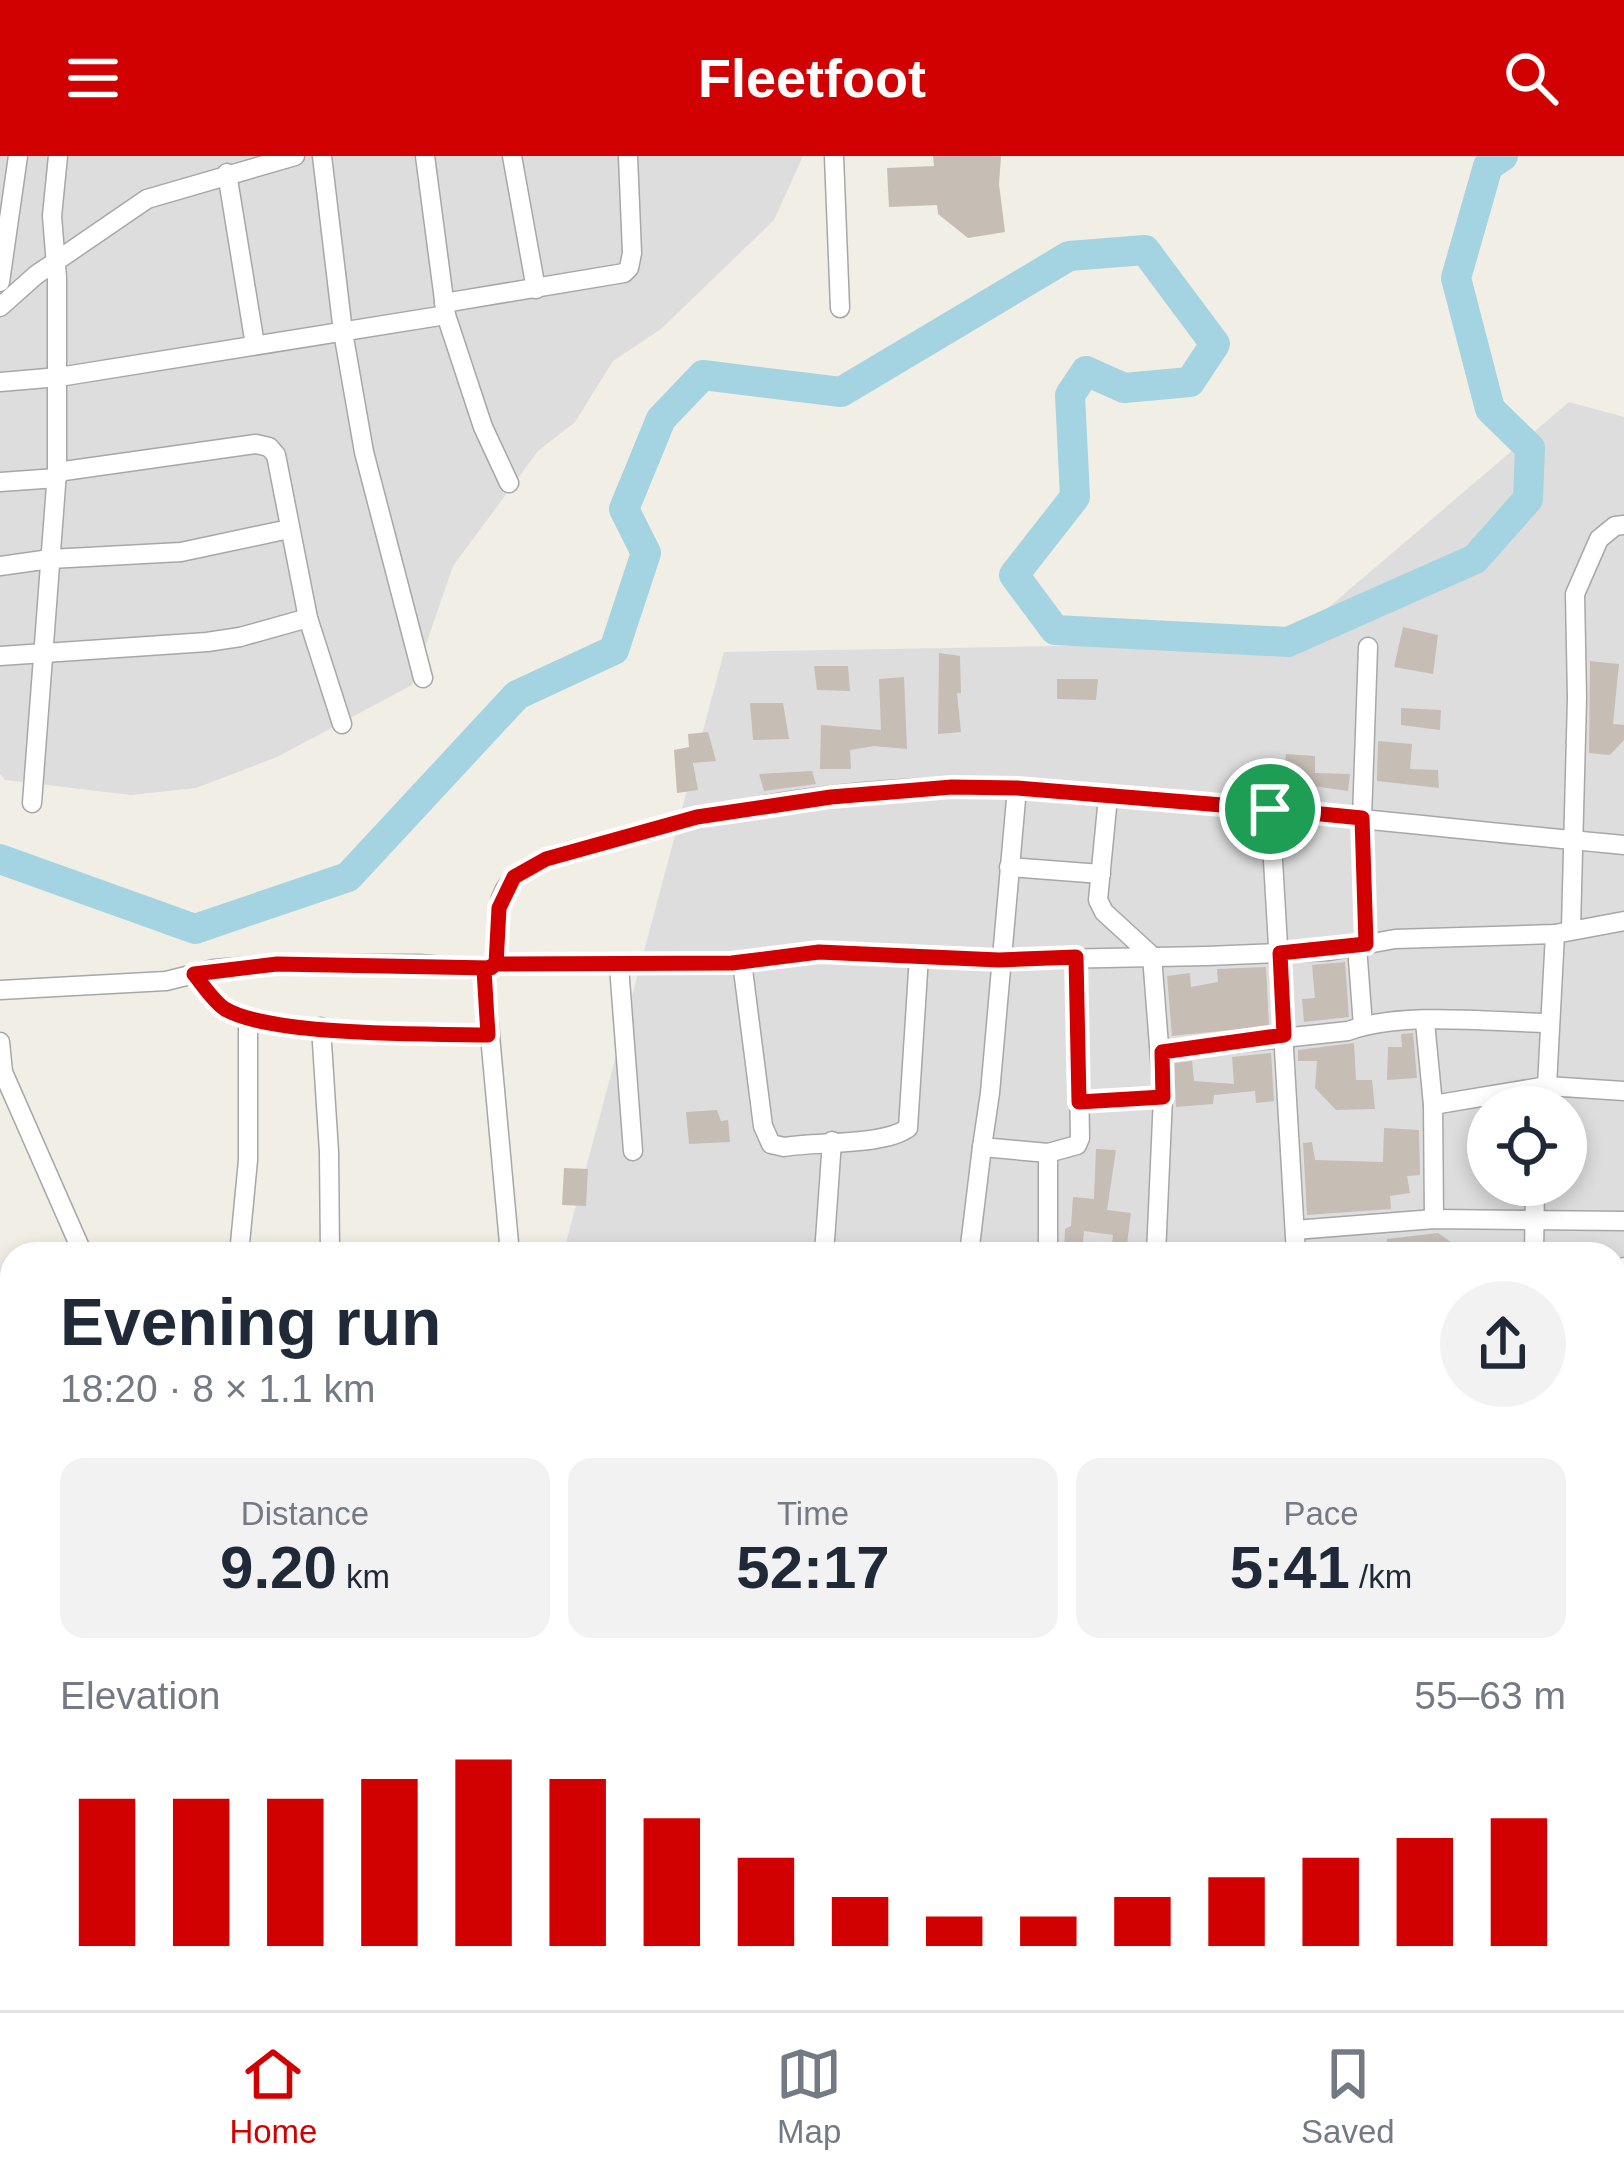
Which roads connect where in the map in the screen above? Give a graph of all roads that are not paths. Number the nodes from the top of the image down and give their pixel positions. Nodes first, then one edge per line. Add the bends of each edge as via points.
1 (18, 156) edge
2 (58, 156) edge
3 (295, 156) edge
4 (322, 156) edge
5 (425, 156) edge
6 (512, 156) edge
7 (628, 156) edge
8 (834, 156) edge
9 (227, 173) junction
10 (56, 260) junction
11 (0, 282) edge
12 (536, 289) junction
13 (0, 307) edge
14 (840, 308) dead end
15 (446, 309) junction
16 (343, 332) junction
17 (255, 345) junction
18 (58, 377) junction
19 (0, 382) edge
20 (57, 475) junction
21 (0, 482) edge
22 (508, 483) dead end
23 (1624, 525) edge
24 (289, 529) junction
25 (50, 559) junction
26 (0, 566) edge
27 (308, 617) junction
28 (1368, 647) dead end
29 (42, 654) junction
30 (0, 656) edge
31 (423, 678) dead end
32 (342, 724) dead end
33 (1017, 788) junction
34 (1108, 796) junction
35 (32, 803) dead end
36 (1270, 809) junction
37 (1362, 818) junction
38 (1572, 840) junction
39 (1624, 845) edge
40 (1009, 867) junction
41 (1101, 874) junction
42 (1624, 921) edge
43 (1563, 931) junction
44 (1361, 945) junction
45 (1280, 953) junction
46 (919, 956) junction
47 (1152, 956) junction
48 (1076, 957) junction
49 (999, 960) junction
50 (742, 962) junction
51 (619, 965) junction
52 (490, 967) junction
53 (194, 974) junction
54 (0, 990) edge
55 (248, 1020) junction
56 (1425, 1022) junction
57 (1548, 1023) junction
58 (1363, 1026) junction
59 (321, 1028) junction
60 (488, 1035) junction
61 (1284, 1035) junction
62 (0, 1042) edge
63 (1162, 1052) junction
64 (1539, 1086) edge
65 (1624, 1091) edge
66 (1587, 1092) edge
67 (1163, 1097) junction
68 (1467, 1101) edge
69 (1079, 1102) junction
70 (1433, 1105) junction
71 (832, 1141) junction
72 (982, 1148) junction
73 (633, 1151) dead end
74 (1048, 1153) junction
75 (1536, 1206) edge
76 (1434, 1219) junction
77 (1536, 1220) junction
78 (1624, 1221) edge
79 (1294, 1230) junction
80 (78, 1242) edge
81 (240, 1242) edge
82 (330, 1242) edge
83 (509, 1242) edge
84 (825, 1242) edge
85 (970, 1242) edge
86 (1048, 1242) edge
87 (1157, 1242) edge
88 (1295, 1242) edge
89 (1535, 1242) edge

1 - 11 street
2 - 10 street
3 - 9 street
4 - 16 street
5 - 15 street
6 - 12 street
7 - 12 street via 629,268
8 - 14 street
9 - 10 street via 148,199
9 - 17 street
10 - 13 street
10 - 18 street
12 - 15 street
15 - 16 street
15 - 22 street
16 - 17 street
16 - 31 street via 364,452
17 - 18 street
18 - 19 street
18 - 20 street
20 - 21 street
20 - 24 street via 269,447
20 - 25 street
23 - 38 street via 1599,538 1575,594
24 - 25 street via 181,552
24 - 27 street
25 - 26 street
25 - 29 street
27 - 29 street via 240,638
27 - 32 street
28 - 37 street
29 - 30 street
29 - 35 street
33 - 34 street
33 - 40 street
33 - 52 street via 786,803 697,817 546,859 506,889
34 - 36 street
34 - 41 street
36 - 37 street
36 - 45 street
37 - 38 street
37 - 44 street
38 - 39 street
38 - 43 street
40 - 41 street
40 - 49 street
41 - 47 street via 1100,906
42 - 43 street
43 - 44 street
43 - 57 street
44 - 45 street
44 - 58 street
45 - 47 street
45 - 61 street
46 - 49 street
46 - 50 street via 819,952
46 - 71 street via 911,1124 902,1134
47 - 48 street
47 - 63 street
48 - 49 street
48 - 69 street
49 - 72 street
50 - 51 street
50 - 71 street via 772,1144
51 - 52 street
51 - 73 street
52 - 53 street via 277,964
52 - 60 street
53 - 54 street
53 - 55 street via 221,1007
55 - 59 street
55 - 81 street
56 - 57 street
56 - 58 street
56 - 70 street
57 - 64 street
58 - 61 street
59 - 60 street
59 - 82 street
60 - 83 street
61 - 63 street
61 - 79 street
62 - 80 street via 3,1072
63 - 67 street
65 - 66 street
67 - 69 street
67 - 87 street
68 - 70 street
69 - 74 street via 1077,1145
70 - 76 street
71 - 84 street
72 - 74 street
72 - 85 street
74 - 86 street
75 - 77 street
76 - 77 street
76 - 79 street
77 - 78 street
77 - 89 street
79 - 88 street

